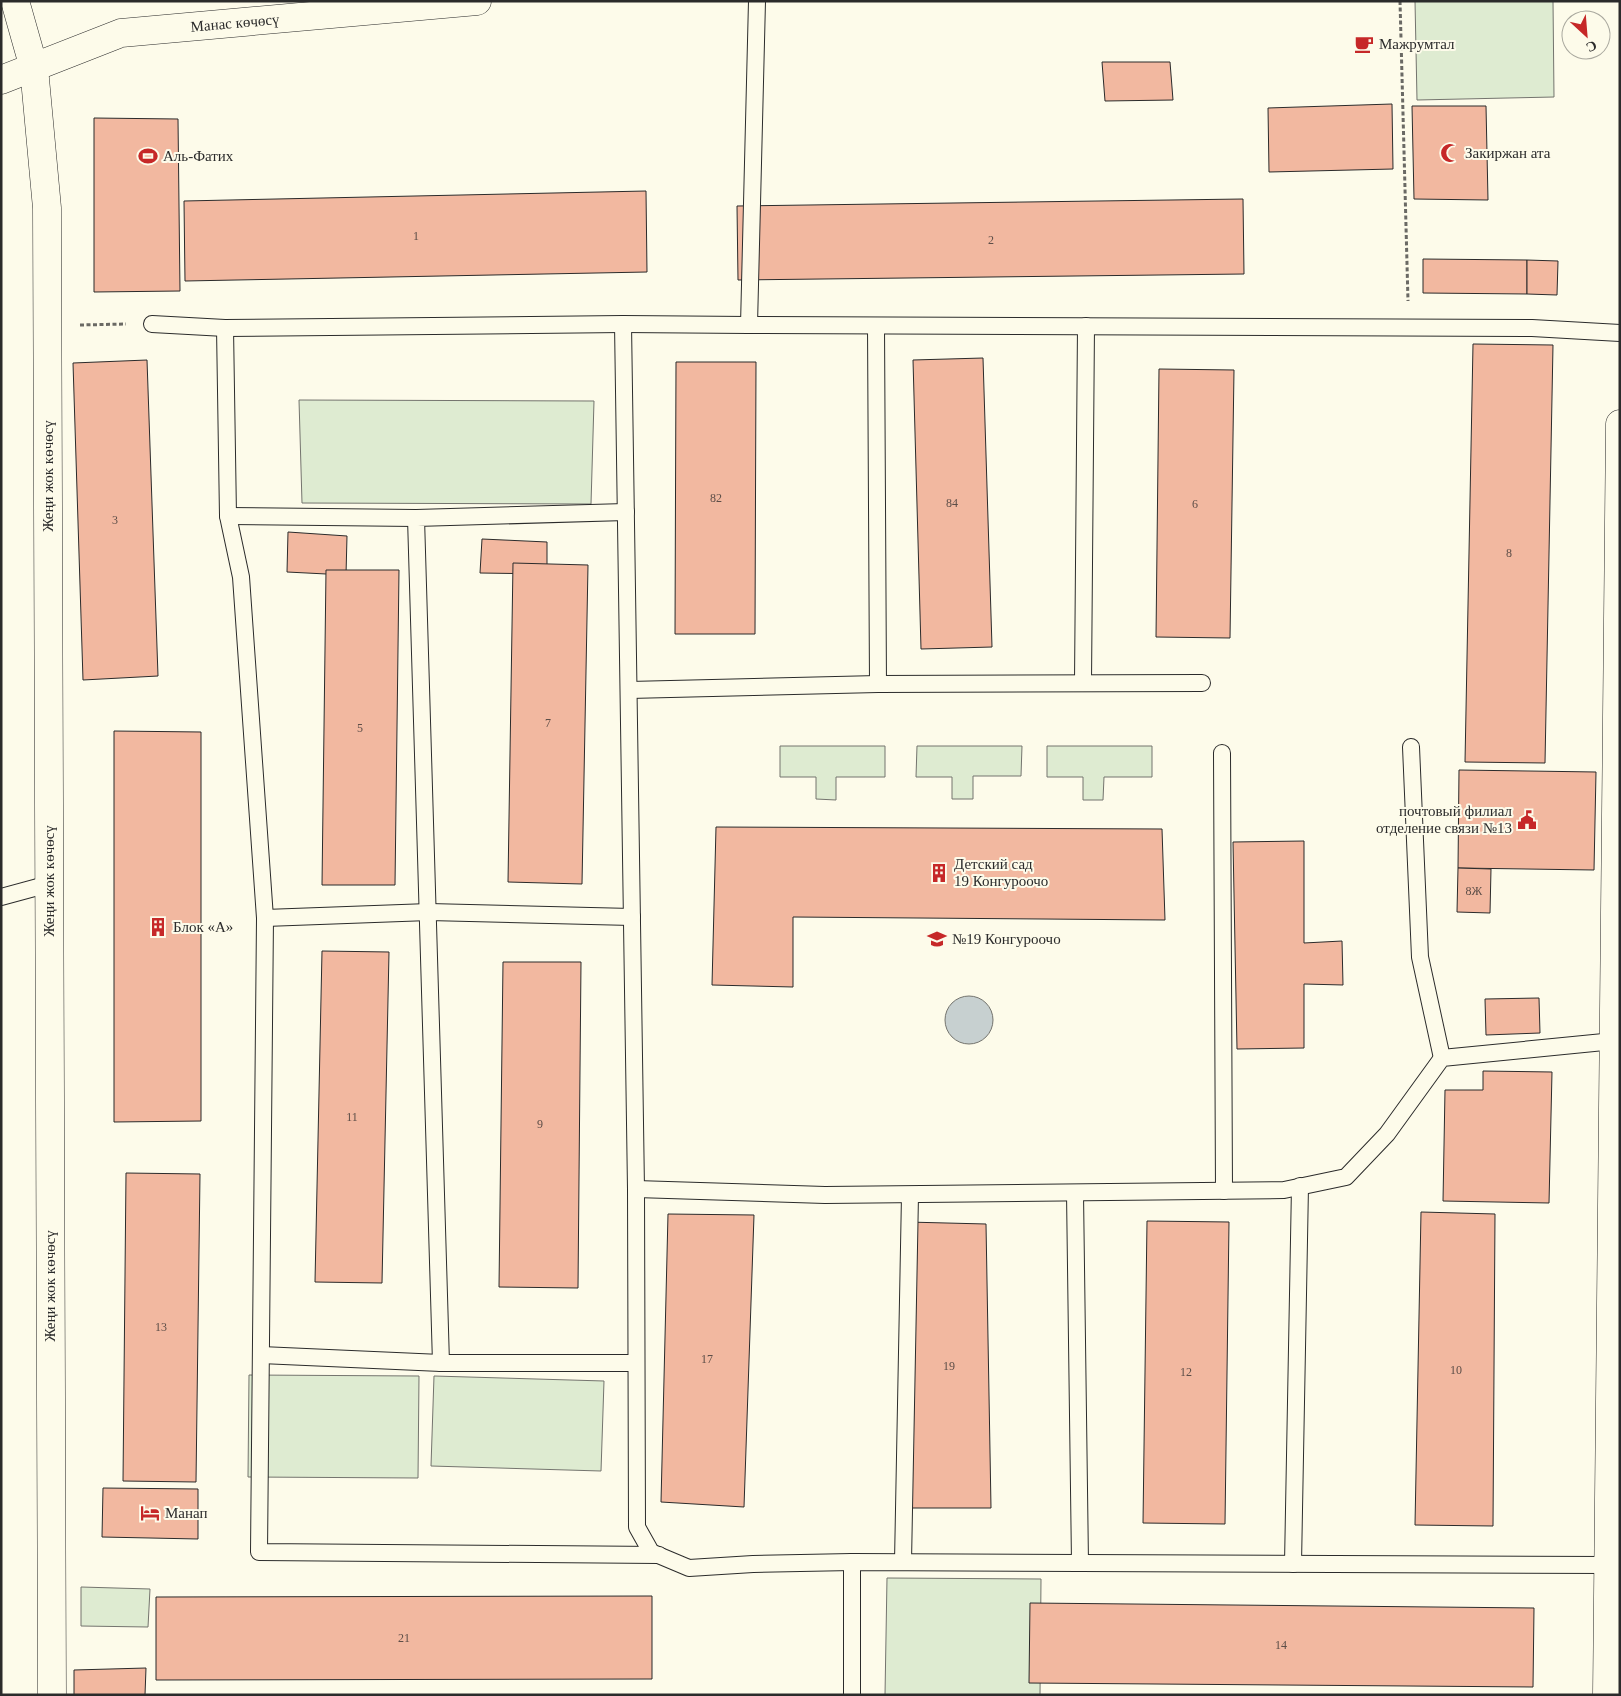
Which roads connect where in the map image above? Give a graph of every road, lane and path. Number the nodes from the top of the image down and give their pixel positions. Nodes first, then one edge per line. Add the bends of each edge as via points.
1 (15, 1) edge
2 (477, 1) edge
3 (757, 1) edge
4 (1400, 1) edge
5 (34, 68) junction
6 (1, 80) edge
7 (152, 324) joint
8 (623, 324) junction
9 (48, 325) junction
10 (749, 325) junction
11 (876, 326) junction
12 (1086, 326) junction
13 (225, 328) junction
14 (1409, 328) junction
15 (1620, 333) edge
16 (1620, 424) edge
17 (626, 512) junction
18 (228, 516) junction
19 (416, 518) junction
20 (1083, 682) junction
21 (1202, 682) dead end
22 (878, 684) junction
23 (628, 690) junction
24 (1412, 747) dead end
25 (1222, 753) dead end
26 (49, 884) junction
27 (1, 897) edge
28 (429, 912) junction
29 (632, 917) junction
30 (265, 918) junction
31 (1614, 1041) junction
32 (1442, 1058) junction
33 (1300, 1186) junction
34 (636, 1189) junction
35 (1224, 1191) junction
36 (1075, 1193) junction
37 (910, 1195) junction
38 (260, 1355) junction
39 (441, 1363) junction
40 (636, 1363) junction
41 (659, 1555) junction
42 (852, 1562) junction
43 (903, 1562) junction
44 (1080, 1563) junction
45 (1293, 1564) junction
46 (1609, 1565) junction
47 (52, 1695) edge
48 (852, 1695) edge
49 (1607, 1695) edge

1 - 5 main road, Жеңи жок көчөсү
2 - 5 main road, Манас көчөсү via 121,33
3 - 10 lane
4 - 14 path
5 - 6 main road, Манас көчөсү
5 - 9 main road, Жеңи жок көчөсү via 47,208
7 - 9 path
7 - 13 lane
8 - 10 lane
8 - 13 lane
8 - 17 lane
9 - 26 main road, Жеңи жок көчөсү
10 - 11 lane
11 - 12 lane
11 - 22 lane
12 - 14 lane
12 - 20 lane
13 - 18 lane
14 - 15 lane via 1532,328
16 - 31 main road
17 - 19 lane
17 - 23 lane
18 - 19 lane
18 - 30 lane via 242,578
19 - 28 lane
20 - 21 lane
20 - 22 lane
22 - 23 lane
23 - 29 lane
24 - 32 lane via 1420,957
25 - 35 lane
26 - 27 lane
26 - 47 main road, Жеңи жок көчөсү
28 - 29 lane
28 - 30 lane
28 - 39 lane
29 - 34 lane
30 - 38 lane
31 - 32 lane
31 - 46 main road
32 - 33 lane via 1387,1134 1346,1177
33 - 35 lane via 1284,1190
33 - 45 lane
34 - 37 lane
34 - 40 lane
35 - 36 lane
36 - 37 lane
36 - 44 lane
37 - 43 lane
38 - 39 lane
38 - 41 lane via 260,1552
39 - 40 lane
40 - 41 lane via 637,1527 650,1552
41 - 42 lane via 689,1568
42 - 43 lane
42 - 48 lane
43 - 44 lane
44 - 45 lane
45 - 46 lane
46 - 49 main road

